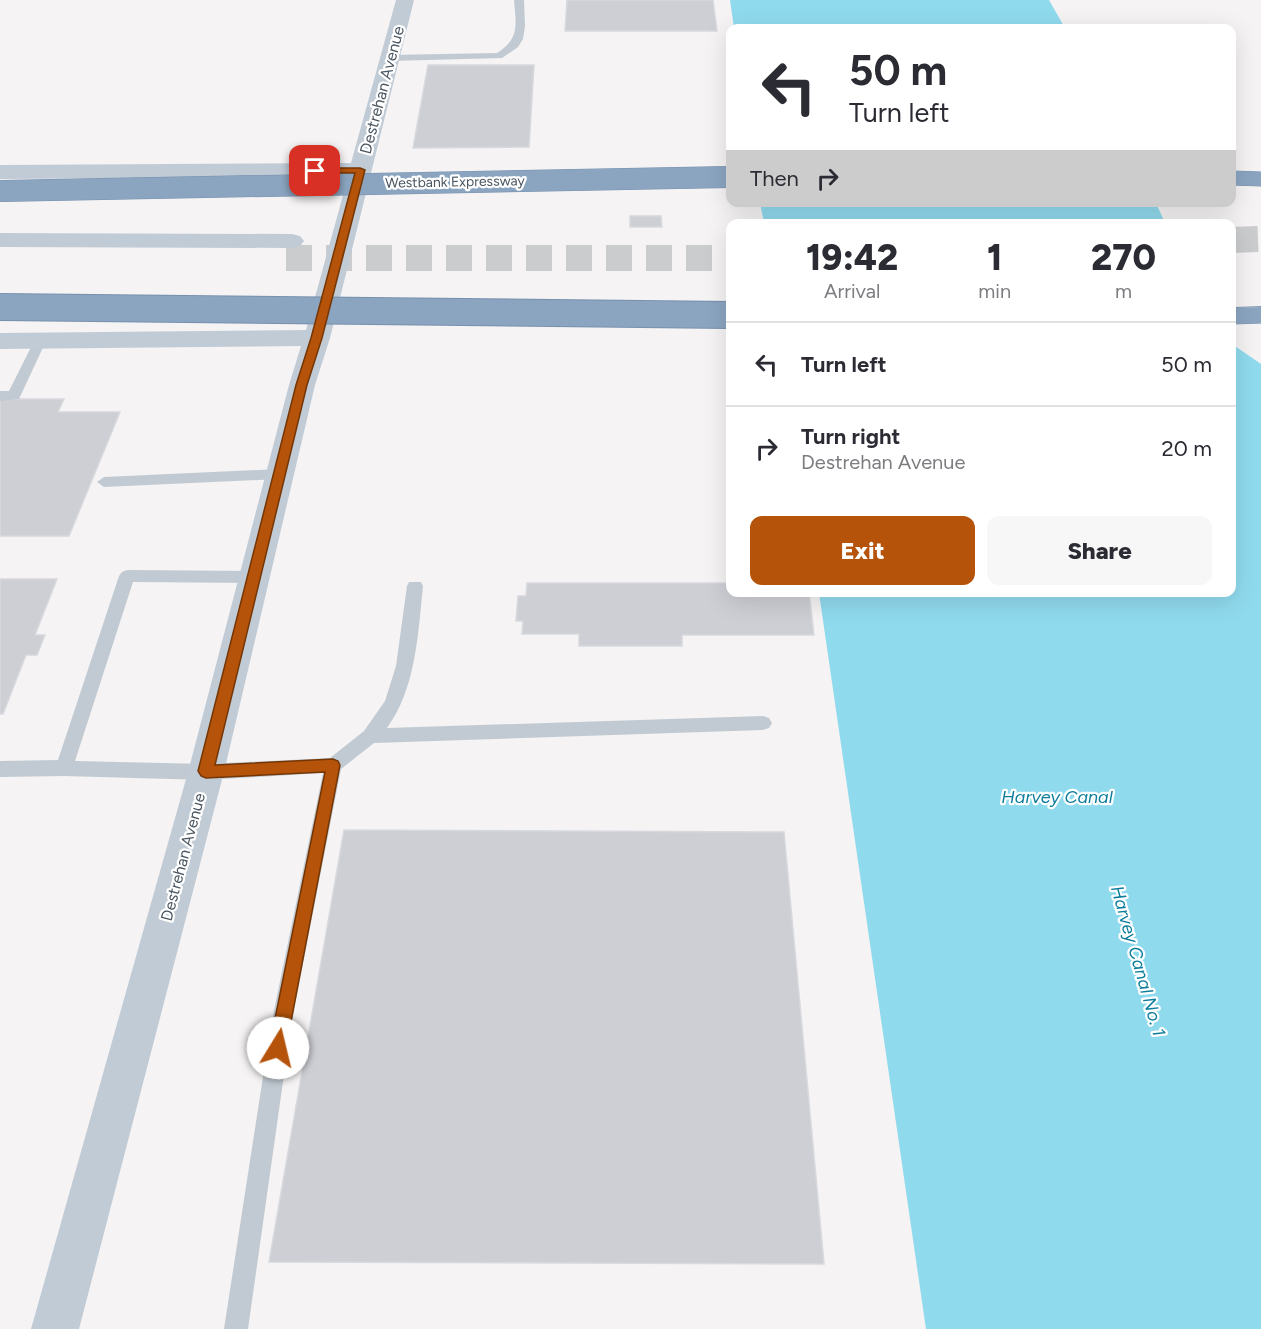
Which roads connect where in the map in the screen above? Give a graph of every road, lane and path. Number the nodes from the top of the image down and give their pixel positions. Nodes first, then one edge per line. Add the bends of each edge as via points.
1 (405, 0) edge
2 (519, 0) edge
3 (390, 58) junction
4 (360, 170) junction
5 (0, 172) edge
6 (726, 177) edge
7 (1236, 178) edge
8 (1261, 179) edge
9 (0, 191) edge
10 (0, 240) edge
11 (0, 261) edge
12 (0, 307) edge
13 (726, 315) edge
14 (1261, 315) edge
15 (1236, 316) edge
16 (317, 338) junction
17 (40, 340) junction
18 (0, 341) edge
19 (0, 396) edge
20 (280, 474) junction
21 (104, 482) dead end
22 (254, 577) junction
23 (415, 586) dead end
24 (763, 723) dead end
25 (371, 736) junction
26 (333, 765) junction
27 (0, 768) edge
28 (63, 768) junction
29 (206, 771) junction
30 (55, 1329) edge
31 (236, 1329) edge

1 - 3 main road, Destrehan Avenue
2 - 3 lane via 521,37 515,47 499,56
3 - 4 main road, Destrehan Avenue
4 - 5 main road
4 - 16 main road, Destrehan Avenue
6 - 9 highway, Westbank Expressway, bridge
7 - 8 highway
10 - 11 main road via 289,249
12 - 13 highway, bridge
14 - 15 highway
16 - 17 main road
16 - 20 main road, Destrehan Avenue
17 - 18 main road
17 - 19 lane via 14,396
20 - 21 lane
20 - 22 main road, Destrehan Avenue
22 - 28 lane via 127,576
22 - 29 main road, Destrehan Avenue
23 - 25 lane via 406,662 393,704
24 - 25 lane
25 - 26 lane
26 - 29 lane
26 - 31 lane via 281,1025
27 - 28 lane
28 - 29 lane
29 - 30 main road, Destrehan Avenue

